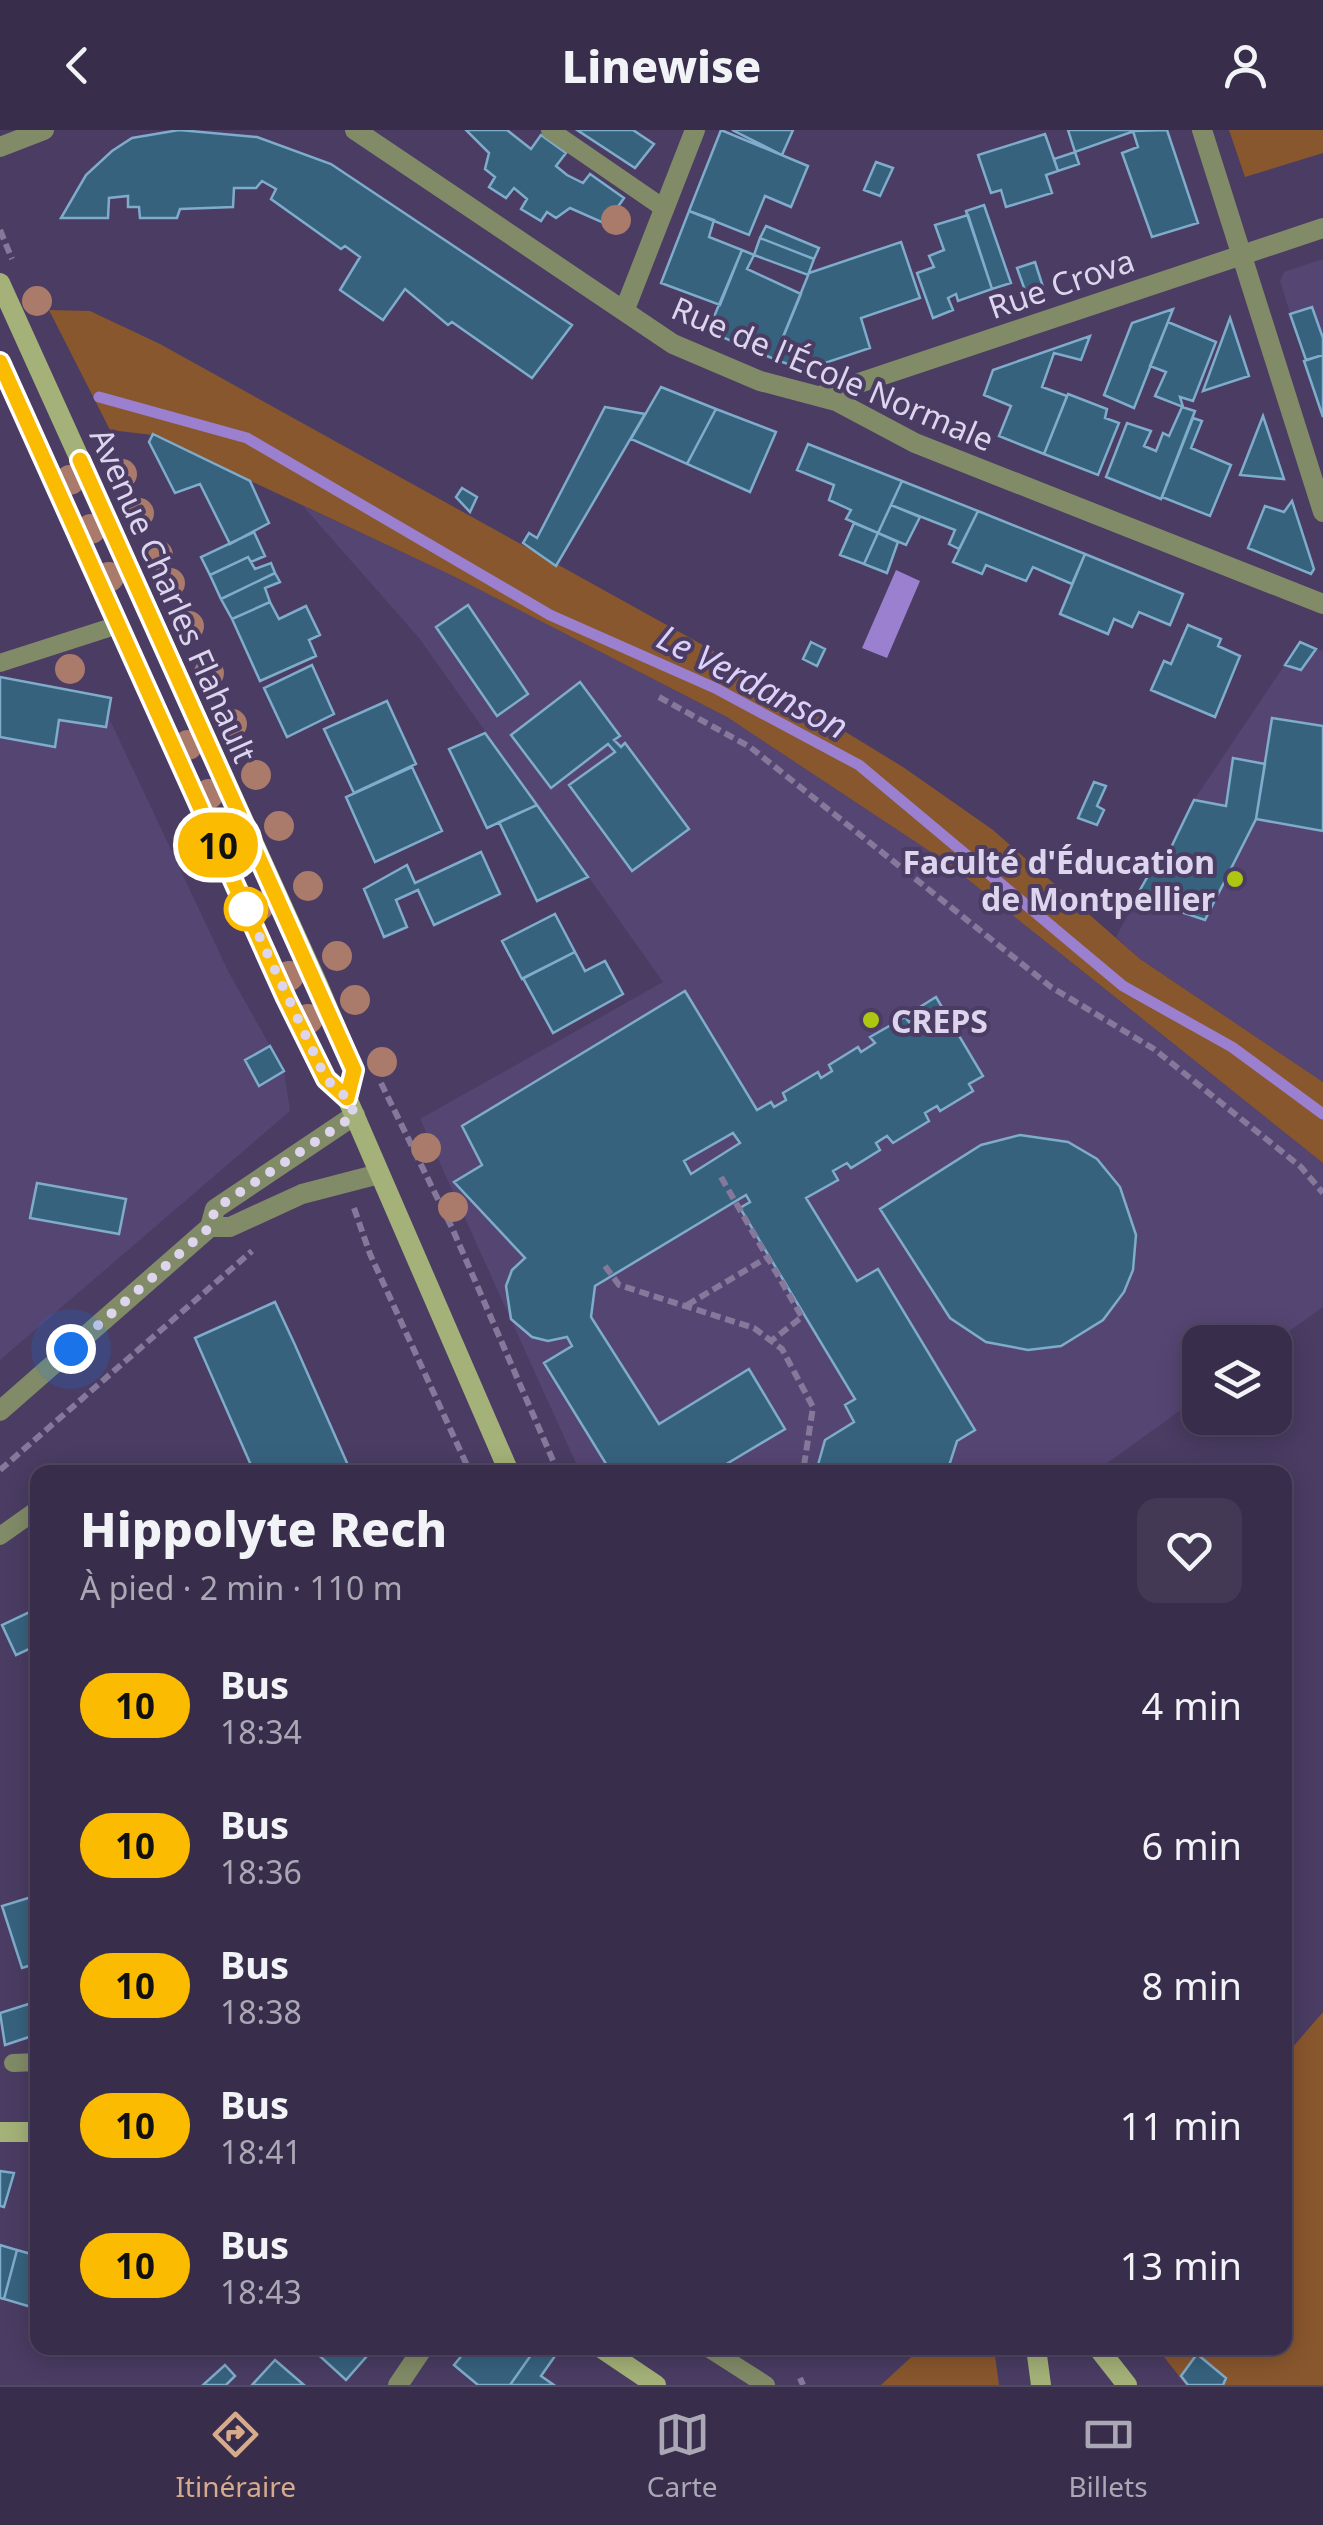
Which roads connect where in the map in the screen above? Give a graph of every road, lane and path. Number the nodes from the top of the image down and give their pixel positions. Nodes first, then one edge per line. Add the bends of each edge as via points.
1 (44, 130) edge
2 (550, 130) edge
3 (695, 130) edge
4 (1202, 130) edge
5 (362, 131) edge
6 (0, 147) edge
7 (665, 208) junction
8 (1323, 228) edge
9 (1242, 254) junction
10 (0, 284) edge
11 (625, 309) junction
12 (0, 362) edge
13 (820, 396) junction
14 (1323, 512) edge
15 (1323, 604) edge
16 (118, 625) junction
17 (0, 663) edge
18 (659, 697) dead end
19 (351, 1107) junction
20 (379, 1174) junction
21 (722, 1177) dead end
22 (434, 1190) dead end
23 (1323, 1193) edge
24 (339, 1217) dead end
25 (210, 1227) junction
26 (253, 1250) dead end
27 (768, 1257) junction
28 (606, 1266) dead end
29 (686, 1306) junction
30 (772, 1341) junction
31 (0, 1411) edge
32 (467, 1465) edge
33 (506, 1465) edge
34 (555, 1465) edge
35 (804, 1465) edge
36 (0, 1470) edge
37 (30, 1515) edge
38 (0, 1536) edge
39 (30, 2062) edge
40 (13, 2063) dead end
41 (0, 2132) edge
42 (30, 2132) edge
43 (419, 2355) edge
44 (611, 2355) edge
45 (719, 2355) edge
46 (1037, 2355) edge
47 (1103, 2355) edge
48 (398, 2385) edge
49 (656, 2385) edge
50 (766, 2385) edge
51 (1041, 2385) edge
52 (1127, 2385) edge

1 - 6 street
2 - 7 lane
3 - 7 street
4 - 9 street
5 - 11 street, Rue de l'École Normale
7 - 11 street
8 - 9 street, Rue Crova
9 - 13 street, Rue Crova
9 - 14 street
10 - 19 main road, Avenue Charles Flahault via 325,1002 354,1070
11 - 13 street, Rue de l'École Normale via 690,351 760,381
12 - 16 main road, Avenue Charles Flahault
13 - 15 street, Rue de l'École Normale via 915,443
16 - 17 lane
16 - 19 main road, Avenue Charles Flahault via 286,998 326,1079
18 - 23 path via 750,747 1051,987 1154,1049 1302,1167
19 - 20 main road, Avenue Charles Flahault
19 - 25 street via 215,1209
20 - 25 street via 302,1194 230,1227
20 - 33 main road, Avenue Charles Flahault
21 - 27 path
22 - 34 path
24 - 32 path via 356,1218
25 - 31 street
26 - 36 path
27 - 29 path
27 - 30 path via 802,1316
28 - 29 path via 619,1286
29 - 30 path via 754,1328
30 - 35 path via 813,1408
37 - 38 lane
39 - 40 lane
41 - 42 main road
43 - 48 street
44 - 49 main road
45 - 50 lane
46 - 51 main road
47 - 52 main road

